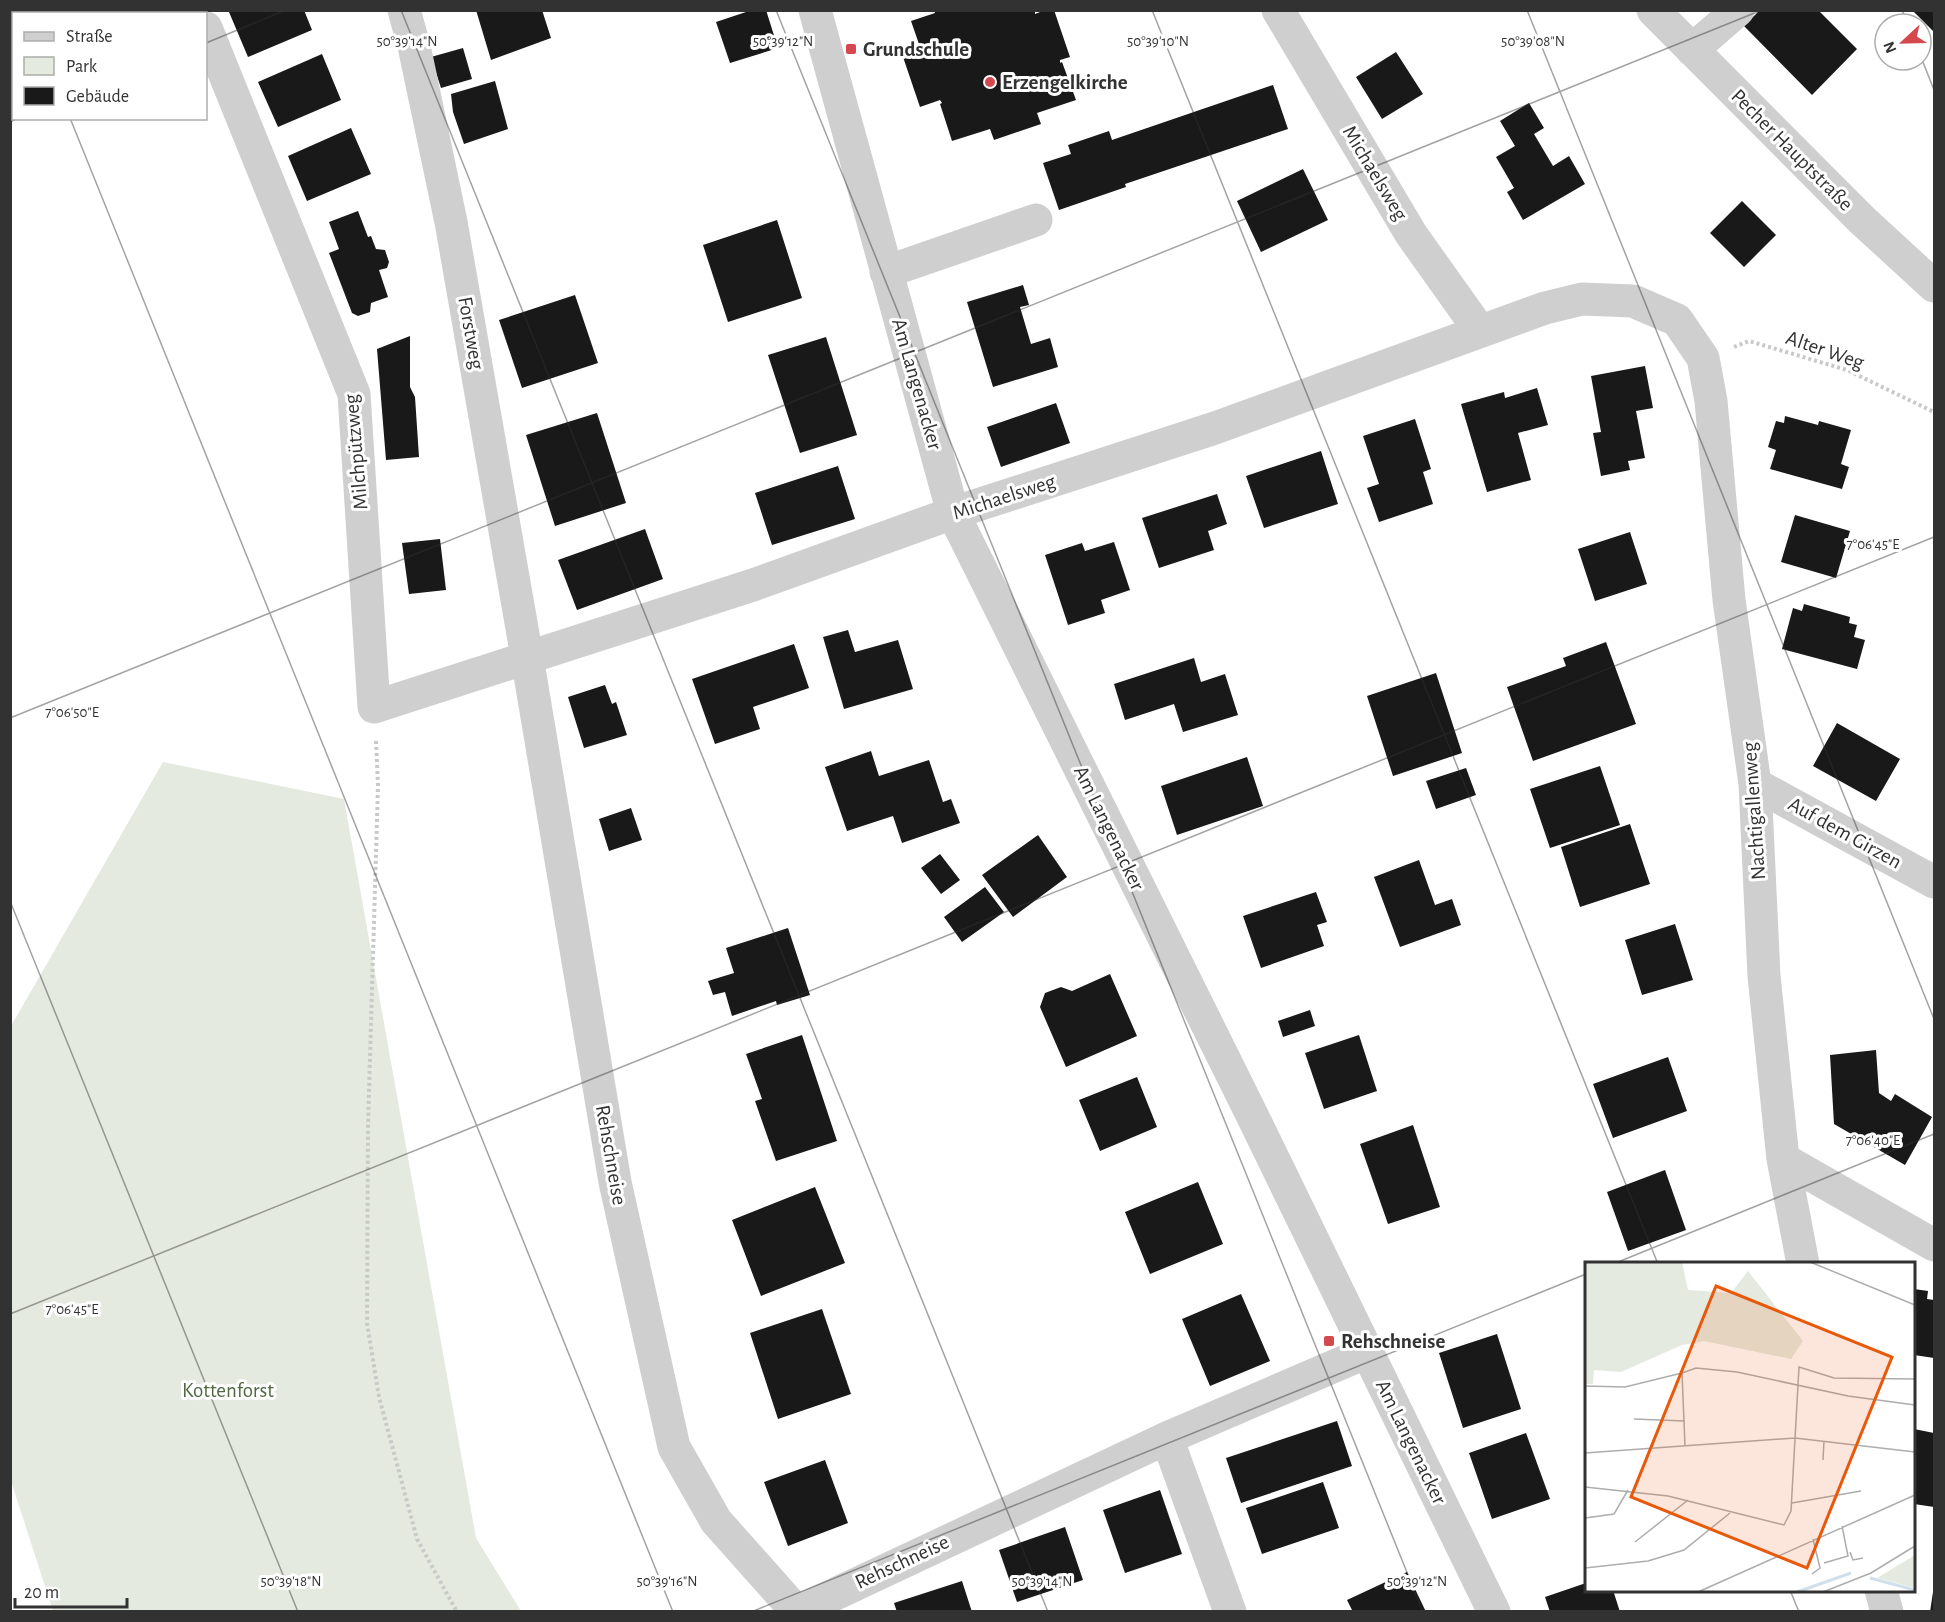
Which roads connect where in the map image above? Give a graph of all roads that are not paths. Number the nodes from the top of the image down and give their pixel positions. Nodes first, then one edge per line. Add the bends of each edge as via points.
1 (404, 10) edge
2 (815, 10) edge
3 (1278, 10) edge
4 (1653, 10) edge
5 (1738, 10) edge
6 (207, 30) edge
7 (1692, 50) junction
8 (1036, 220) dead end
9 (886, 272) junction
10 (1935, 286) edge
11 (1480, 331) junction
12 (1703, 358) joint
13 (953, 513) junction
14 (527, 657) junction
15 (1755, 784) junction
16 (1935, 882) edge
17 (1783, 1159) junction
18 (1935, 1245) edge
19 (1803, 1262) edge
20 (1367, 1352) junction
21 (1167, 1438) junction
22 (1882, 1592) edge
23 (797, 1611) edge
24 (1230, 1611) edge
25 (1494, 1611) edge
26 (1887, 1611) edge

1 - 14 street, Forstweg via 451,222
2 - 9 street, Am Langenacker
3 - 11 street, Michaelsweg via 1411,234
4 - 7 street, Pecher Hauptstraße
5 - 7 street
6 - 14 street, Milchpützweg via 354,394 374,707
7 - 10 street, Pecher Hauptstraße via 1862,220
8 - 9 street
9 - 13 street, Am Langenacker
11 - 12 street, Michaelsweg via 1582,299 1633,302 1677,320
11 - 13 street, Michaelsweg via 1215,428
12 - 15 street, Nachtigallenweg via 1712,401 1730,600
13 - 14 street, Michaelsweg via 753,585
13 - 20 street, Am Langenacker
14 - 23 street, Rehschneise via 615,1182 674,1447 716,1521
15 - 16 street, Auf dem Girzen
15 - 17 street, Nachtigallenweg via 1764,976
17 - 18 street
17 - 19 street, Nachtigallenweg
20 - 21 street, Rehschneise
20 - 25 street, Am Langenacker
21 - 23 street, Rehschneise
21 - 24 street
22 - 26 street

